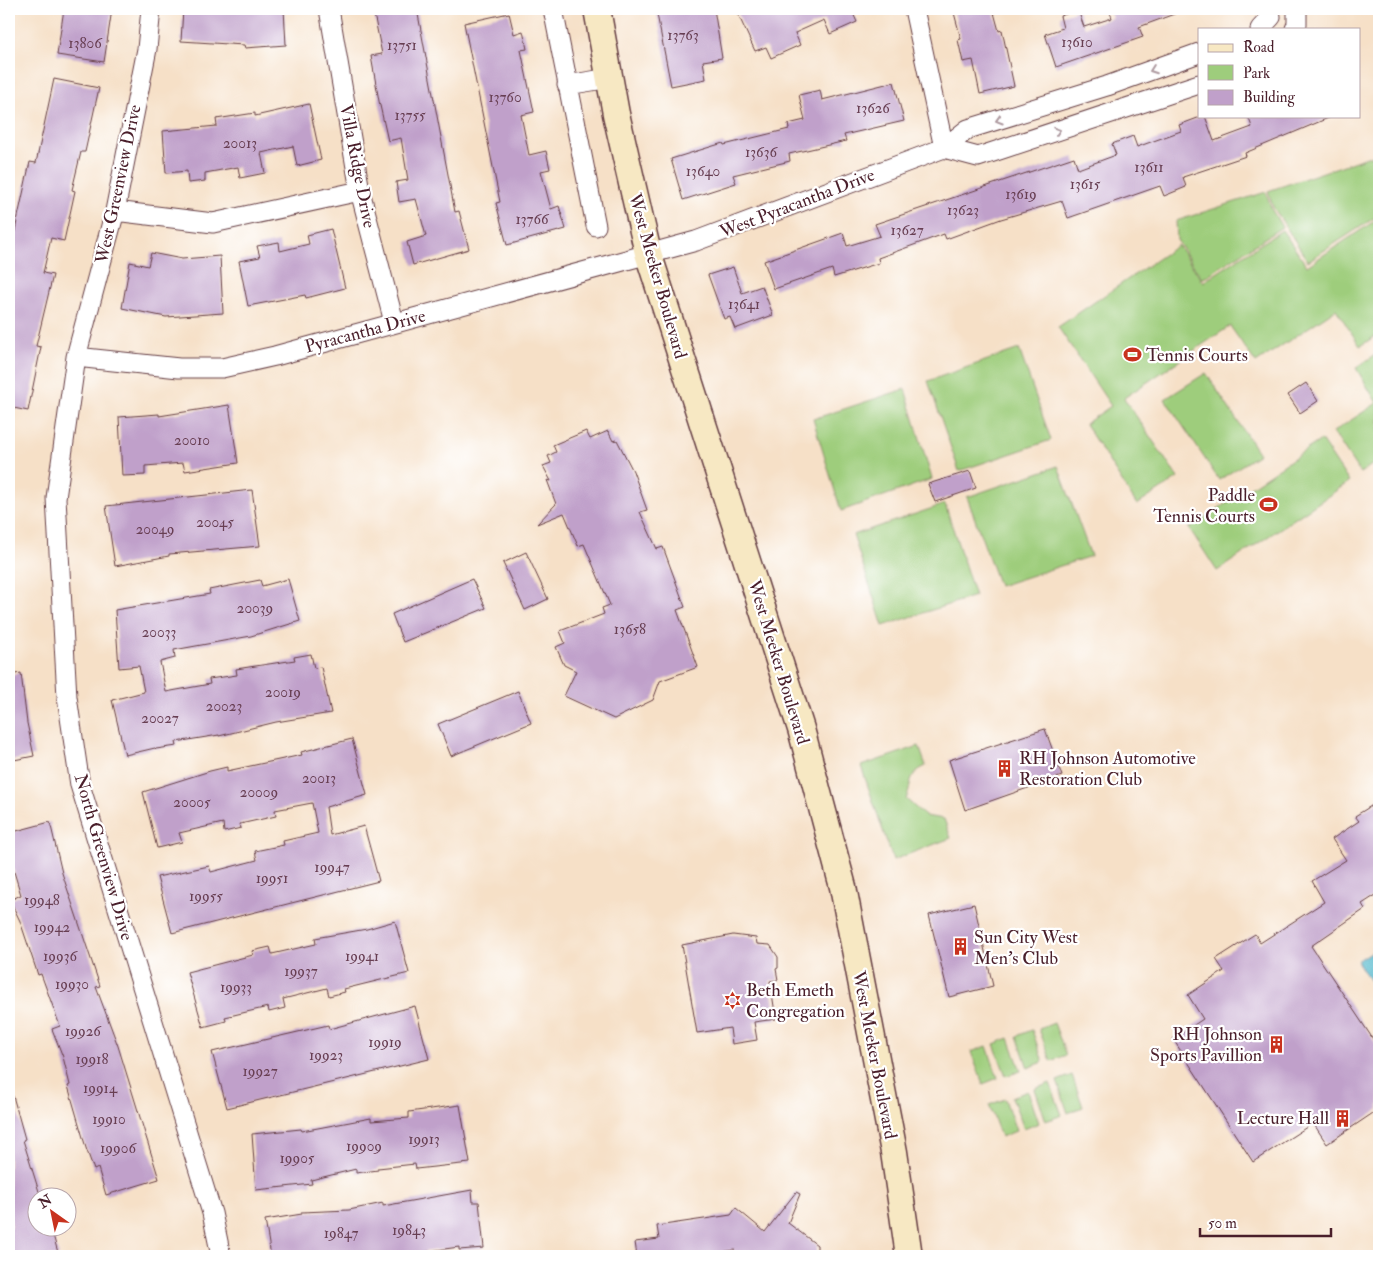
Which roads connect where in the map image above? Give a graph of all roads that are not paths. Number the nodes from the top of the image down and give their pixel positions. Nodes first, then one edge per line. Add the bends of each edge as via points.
1 (151, 9) edge
2 (329, 9) edge
3 (553, 9) edge
4 (597, 9) edge
5 (914, 9) edge
6 (1270, 9) edge
7 (1297, 9) edge
8 (1263, 28) edge
9 (1296, 28) edge
10 (1198, 54) edge
11 (610, 78) junction
12 (1198, 84) edge
13 (567, 85) junction
14 (1107, 86) junction
15 (1115, 113) junction
16 (944, 148) junction
17 (360, 191) junction
18 (115, 212) junction
19 (596, 226) dead end
20 (648, 254) junction
21 (394, 322) junction
22 (76, 357) junction
23 (221, 1256) edge
24 (909, 1256) edge

1 - 18 street, West Greenview Drive via 147,49
2 - 17 street, Villa Ridge Drive
3 - 13 street
4 - 11 street, West Meeker Boulevard
5 - 16 street
6 - 8 street via 1271,17
7 - 9 street
10 -> 14 street, West Pyracantha Drive
11 - 13 street
11 - 20 street, West Meeker Boulevard
12 - 15 street
13 - 19 street
14 - 15 street
14 -> 16 street, West Pyracantha Drive via 968,129
16 -> 15 street via 978,157
16 - 20 street, West Pyracantha Drive via 696,241
17 - 18 street via 213,223
17 - 21 street, Villa Ridge Drive
18 - 22 street, West Greenview Drive
20 - 21 street, Pyracantha Drive
20 - 24 street, West Meeker Boulevard via 767,621 816,786 844,896 894,1152
21 - 22 street, Pyracantha Drive via 222,368 179,368
22 - 23 street, North Greenview Drive via 56,498 67,696 80,785 212,1213

